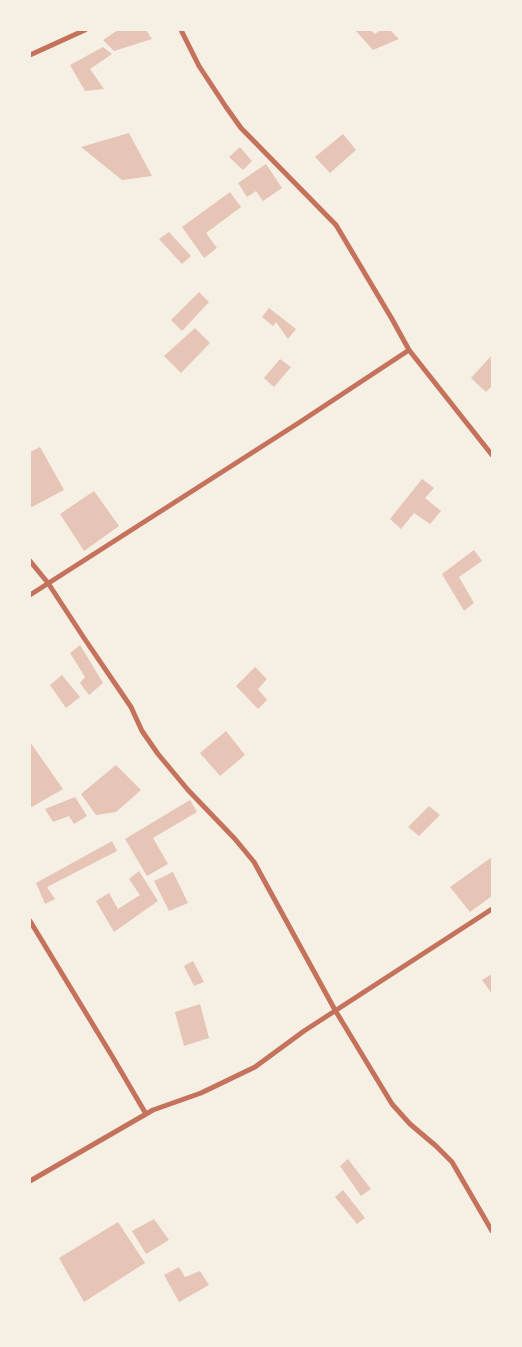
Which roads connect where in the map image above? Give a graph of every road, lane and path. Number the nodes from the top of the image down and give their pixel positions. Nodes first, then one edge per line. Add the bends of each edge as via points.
1 (85, 30) edge
2 (181, 30) edge
3 (30, 55) edge
4 (409, 350) junction
5 (492, 455) edge
6 (30, 561) edge
7 (48, 583) junction
8 (30, 595) edge
9 (492, 908) edge
10 (30, 921) edge
11 (335, 1010) junction
12 (146, 1114) junction
13 (30, 1181) edge
14 (492, 1232) edge

1 - 3 street
2 - 4 street via 200,66 241,128 336,225
4 - 5 street
4 - 7 street
6 - 7 street
7 - 8 street
7 - 11 street via 131,707 158,754 254,862
9 - 11 street
10 - 12 street
11 - 12 street via 255,1067
11 - 14 street via 392,1104 452,1162
12 - 13 street

